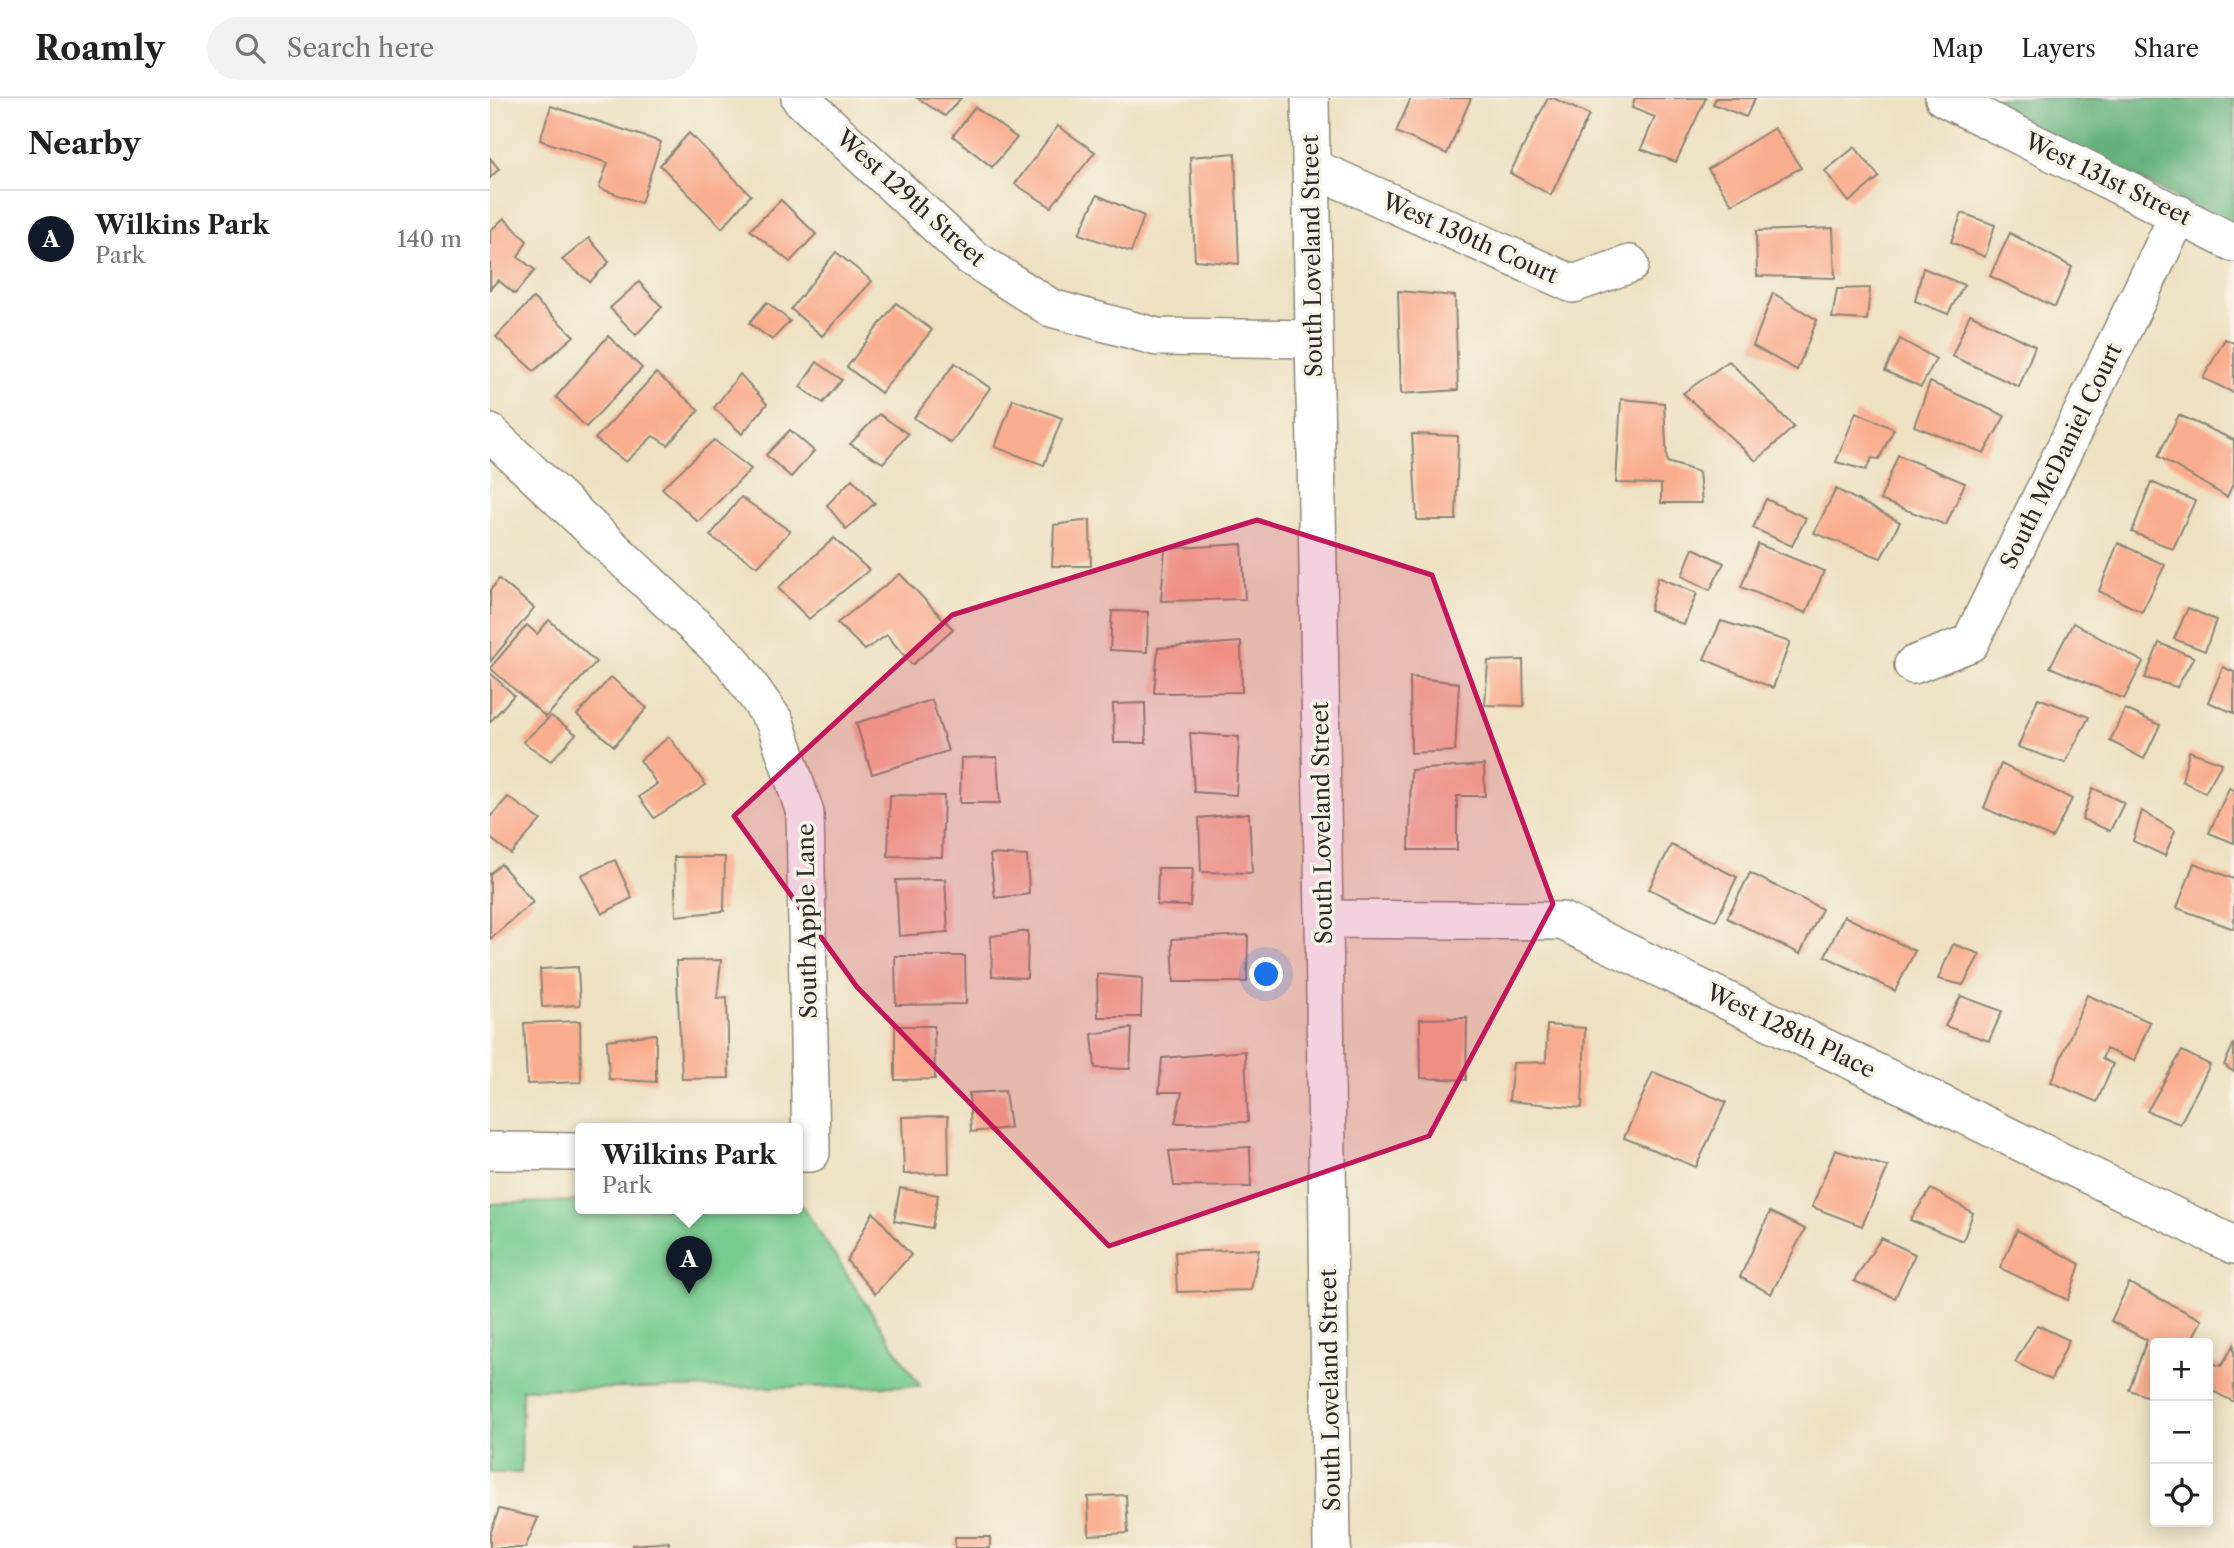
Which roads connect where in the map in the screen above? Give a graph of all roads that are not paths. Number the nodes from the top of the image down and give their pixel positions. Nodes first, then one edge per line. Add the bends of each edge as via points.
1 (800, 98) edge
2 (1310, 98) edge
3 (1944, 98) edge
4 (1311, 167) junction
5 (2179, 214) junction
6 (2234, 243) edge
7 (1630, 264) dead end
8 (1312, 339) junction
9 (490, 433) edge
10 (1913, 665) dead end
11 (1324, 919) junction
12 (490, 1152) edge
13 (575, 1152) edge
14 (804, 1153) edge
15 (2234, 1245) edge
16 (1332, 1548) edge

1 - 8 street, West 129th Street via 971,257 1051,308 1157,337
2 - 4 street, South Loveland Street
3 - 5 street, West 131st Street
4 - 7 street, West 130th Court via 1573,284
4 - 8 street, South Loveland Street
5 - 6 street, West 131st Street
5 - 10 street, South McDaniel Court via 1970,643
8 - 11 street, South Loveland Street
9 - 14 street, South Apple Lane via 732,661 775,722 806,813
11 - 15 street, West 128th Place via 1562,921
11 - 16 street, South Loveland Street
12 - 13 street

